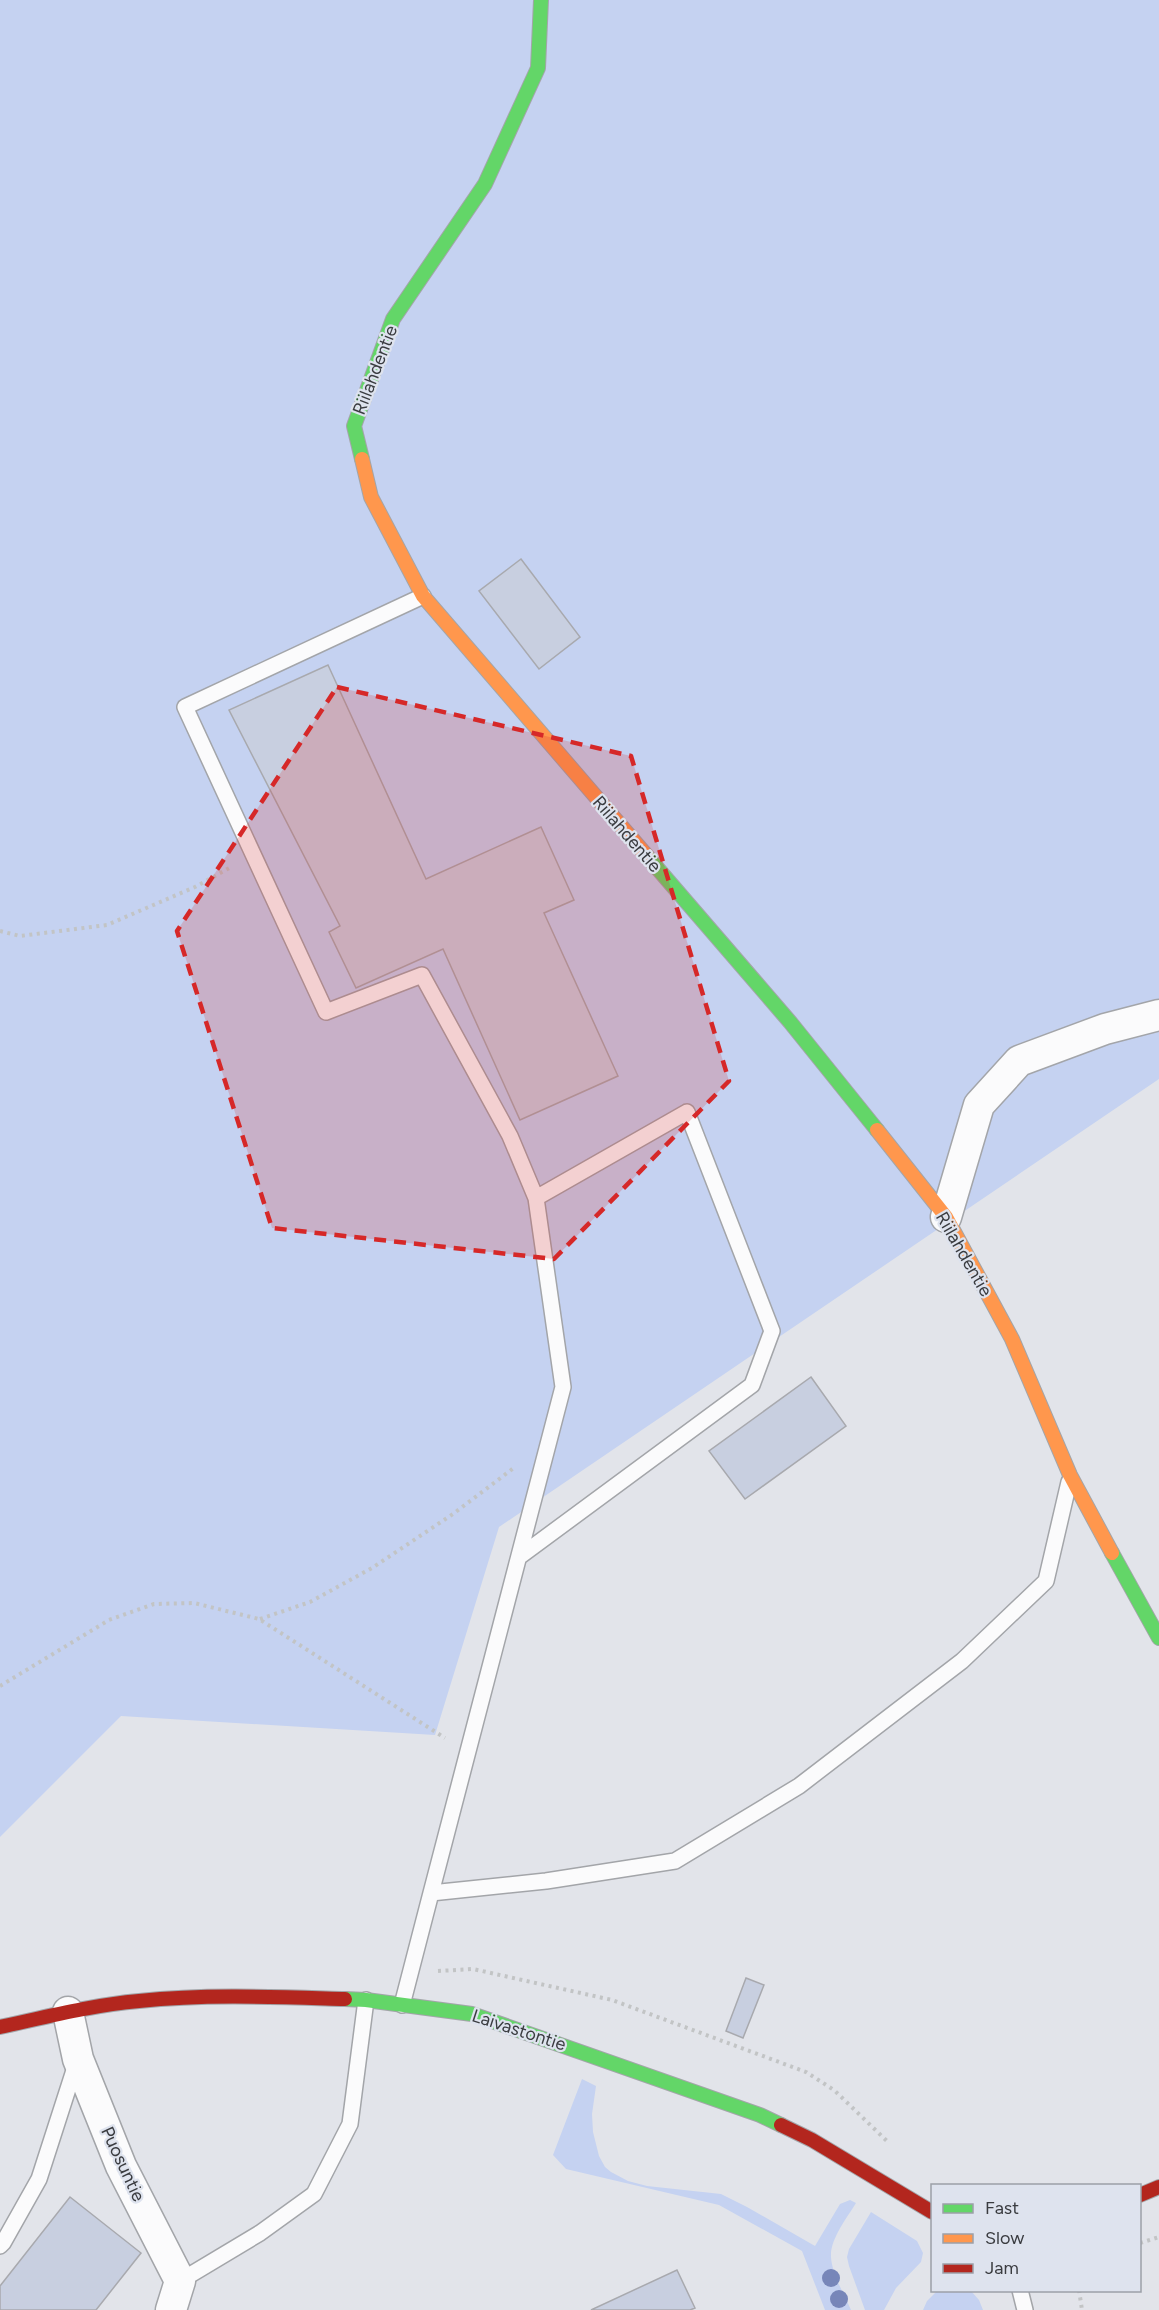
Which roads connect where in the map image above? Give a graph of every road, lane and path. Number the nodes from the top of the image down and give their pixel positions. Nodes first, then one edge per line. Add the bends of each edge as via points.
1 (541, 0) edge
2 (423, 596) junction
3 (253, 855) junction
4 (0, 931) edge
5 (1159, 1015) edge
6 (536, 1198) junction
7 (946, 1218) junction
8 (549, 1441) junction
9 (1070, 1475) junction
10 (519, 1557) junction
11 (259, 1619) junction
12 (1159, 1638) edge
13 (0, 1686) edge
14 (469, 1753) junction
15 (431, 1893) junction
16 (366, 2000) junction
17 (402, 2005) junction
18 (68, 2012) junction
19 (0, 2027) edge
20 (78, 2059) junction
21 (1159, 2187) edge
22 (1141, 2195) edge
23 (931, 2211) edge
24 (1159, 2237) edge
25 (1141, 2243) edge
26 (0, 2246) edge
27 (180, 2281) junction
28 (1020, 2292) edge
29 (1079, 2292) edge
30 (171, 2310) edge
31 (1025, 2310) edge
32 (1082, 2310) edge

1 - 2 street, Riilahdentie via 538,68 485,184 393,319 354,426 371,497
2 - 3 lane via 185,707
2 - 7 street, Riilahdentie via 790,1022
3 - 4 path via 195,887 107,925 20,936
3 - 6 lane via 326,1012 422,975 510,1136
5 - 7 street via 1106,1029 1019,1061 979,1105
6 - 8 lane via 563,1387
6 - 10 lane via 687,1112 772,1331 752,1385
7 - 9 street, Riilahdentie via 1012,1339
8 - 10 lane
8 - 11 path via 453,1514 372,1568 310,1602
9 - 12 street, Riilahdentie
9 - 15 lane via 1046,1581 962,1661 799,1786 675,1861 546,1881
10 - 14 lane
11 - 13 path via 194,1603 154,1604 109,1620
11 - 14 path
14 - 15 lane
15 - 17 lane
16 - 17 street, Laivastontie
16 - 18 street, Laivastontie via 237,1995 138,2001
16 - 27 lane via 350,2124 314,2194 260,2233
17 - 23 street, Laivastontie via 472,2014 760,2115 812,2140
18 - 19 street, Laivastontie
18 - 20 street, Puosuntie
20 - 26 lane via 39,2179
20 - 27 street, Puosuntie via 121,2166
21 - 22 street
24 - 25 path
27 - 30 street
28 - 31 lane
29 - 32 path

